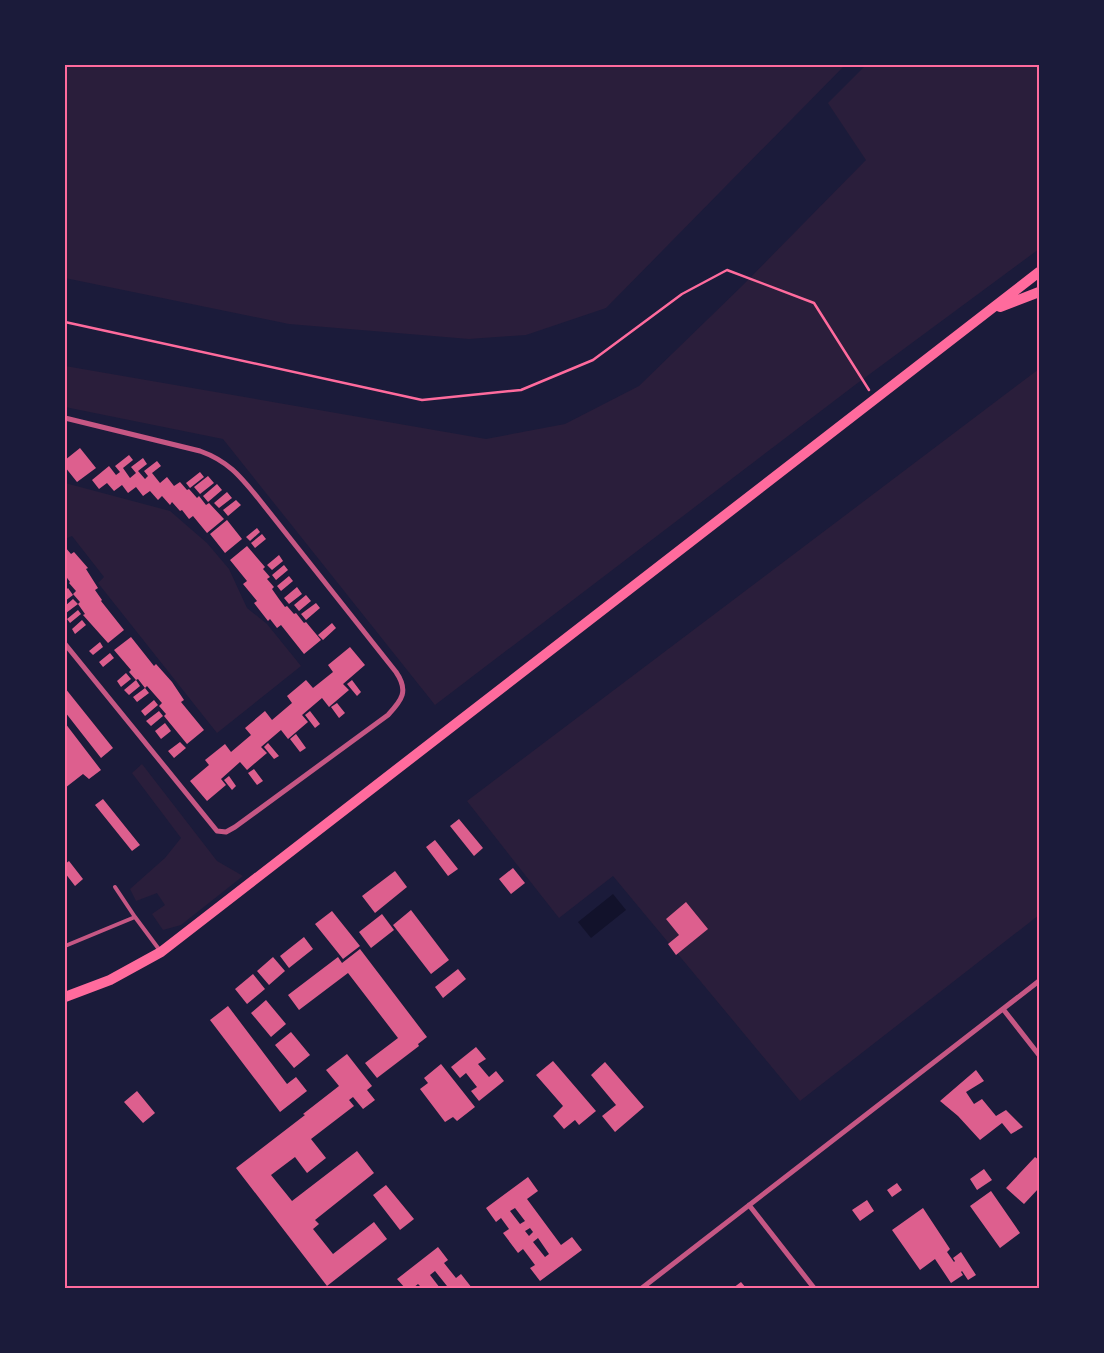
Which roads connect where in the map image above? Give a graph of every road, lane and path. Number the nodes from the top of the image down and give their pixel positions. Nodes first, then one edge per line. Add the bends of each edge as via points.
1 (1039, 272) edge
2 (1039, 292) edge
3 (987, 312) junction
4 (65, 322) edge
5 (875, 399) junction
6 (65, 418) edge
7 (65, 644) edge
8 (114, 887) dead end
9 (135, 917) junction
10 (65, 946) edge
11 (161, 952) junction
12 (1039, 981) edge
13 (65, 997) edge
14 (1003, 1009) junction
15 (1039, 1055) edge
16 (749, 1205) junction
17 (642, 1288) edge
18 (814, 1288) edge

1 - 3 main road
2 - 3 main road
3 - 5 main road
4 - 5 path via 422,400 521,390 592,360 682,294 727,270 814,303
5 - 11 main road
6 - 7 street via 200,451 227,464 240,475 396,672 404,688 388,715 235,827 226,832 217,831
8 - 9 lane
9 - 10 lane
9 - 11 lane
11 - 13 main road via 110,980
12 - 14 street
14 - 15 street
14 - 16 street
16 - 17 street
16 - 18 street

